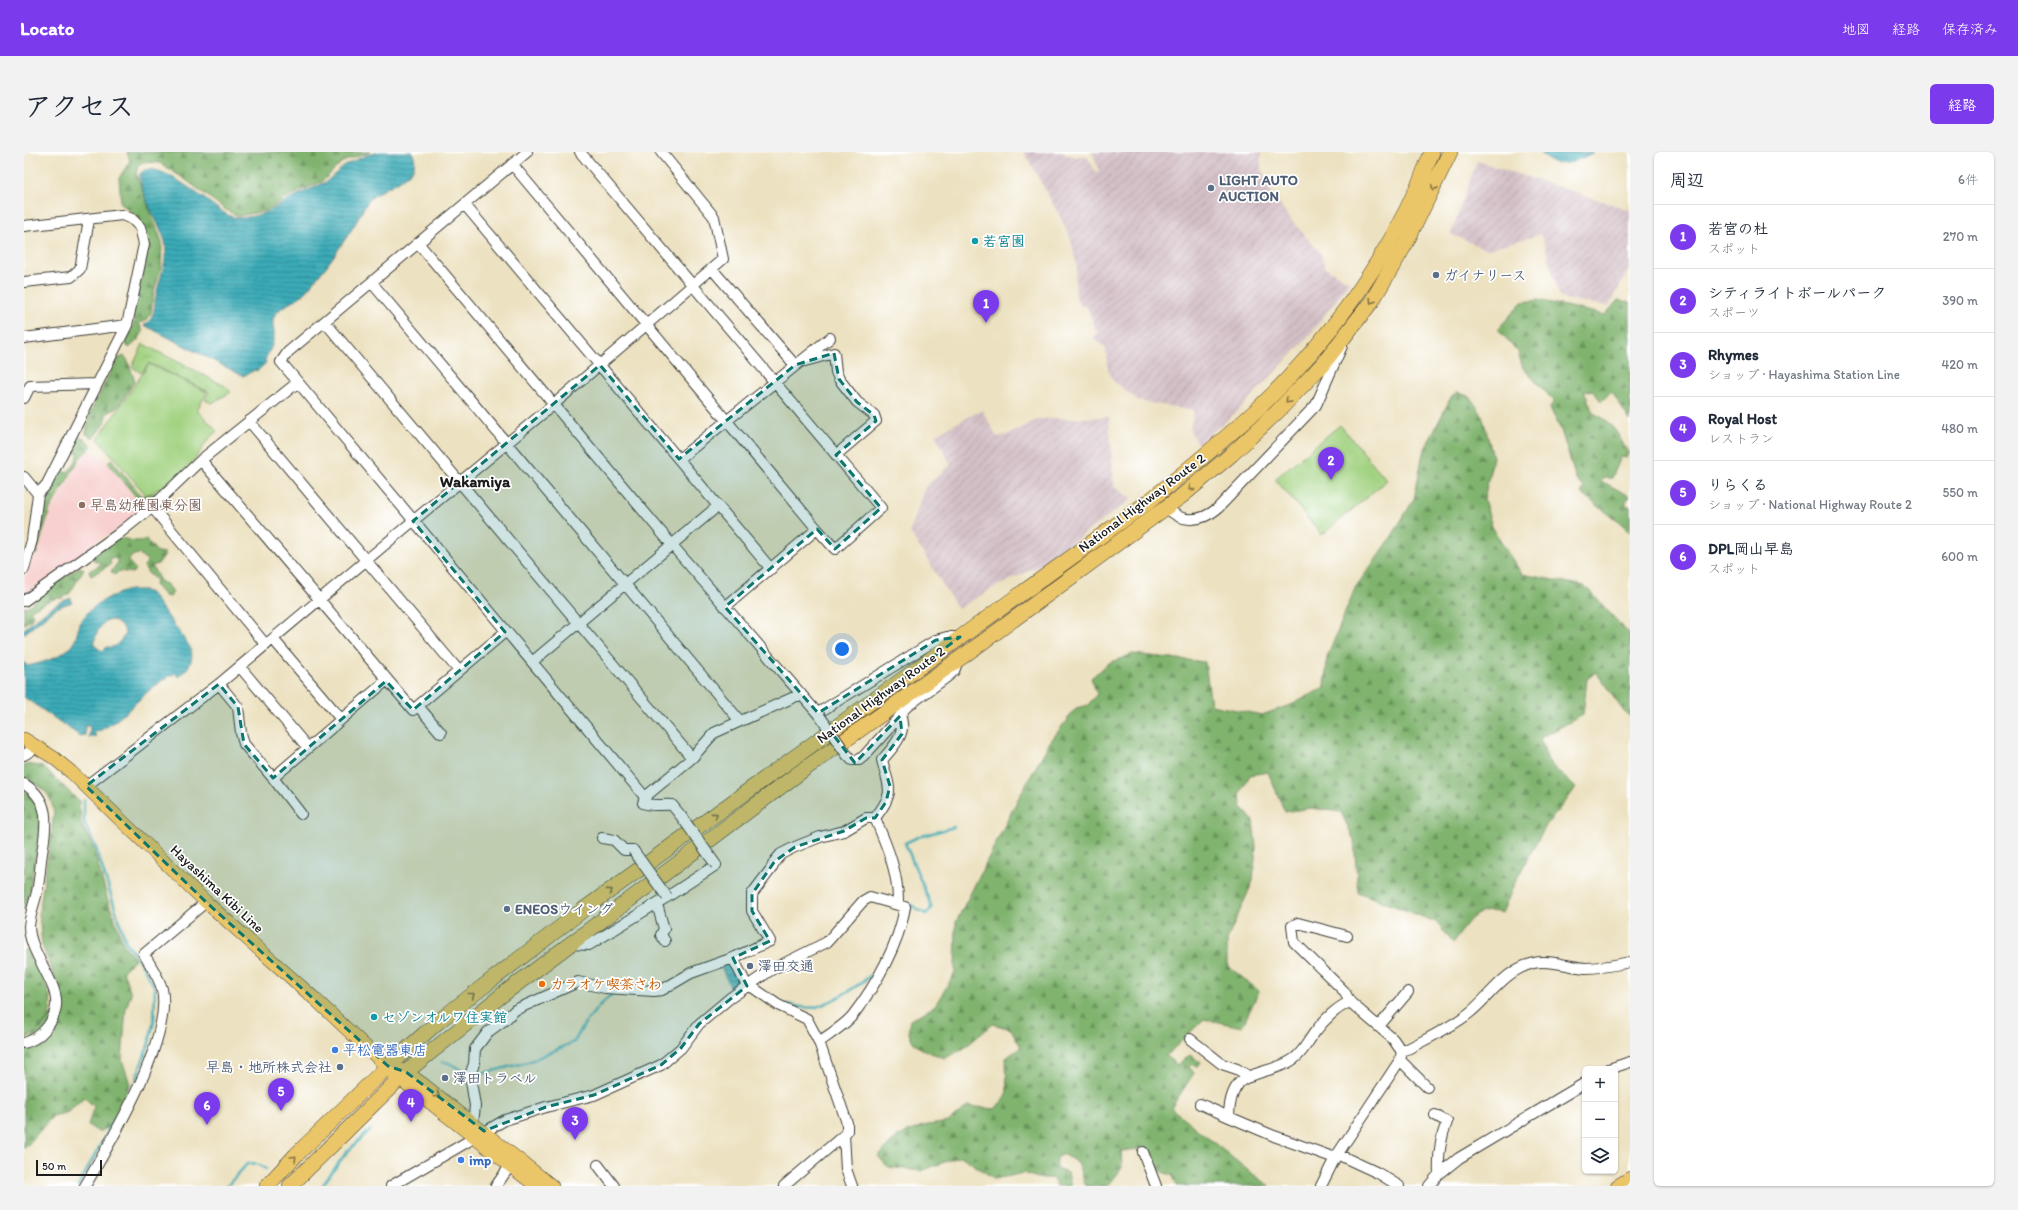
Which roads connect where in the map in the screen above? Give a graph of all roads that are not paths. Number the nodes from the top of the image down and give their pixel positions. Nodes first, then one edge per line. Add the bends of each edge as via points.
1 (527, 152) edge
2 (580, 152) edge
3 (660, 152) edge
4 (1432, 152) edge
5 (1450, 152) edge
6 (1455, 152) edge
7 (512, 164) junction
8 (1444, 168) junction
9 (465, 205) junction
10 (89, 220) junction
11 (24, 226) edge
12 (419, 244) junction
13 (712, 269) junction
14 (24, 282) edge
15 (372, 283) junction
16 (692, 286) junction
17 (325, 322) junction
18 (127, 325) junction
19 (646, 325) junction
20 (1347, 335) junction
21 (24, 338) edge
22 (830, 338) dead end
23 (799, 363) junction
24 (600, 365) junction
25 (773, 382) junction
26 (297, 383) junction
27 (96, 384) junction
28 (24, 398) edge
29 (553, 405) junction
30 (249, 421) junction
31 (726, 421) junction
32 (507, 444) junction
33 (836, 455) junction
34 (680, 459) junction
35 (201, 460) junction
36 (24, 477) edge
37 (460, 482) junction
38 (38, 494) junction
39 (718, 506) junction
40 (152, 507) junction
41 (1166, 507) junction
42 (413, 521) junction
43 (817, 529) junction
44 (672, 545) junction
45 (366, 561) junction
46 (24, 569) edge
47 (771, 569) junction
48 (626, 584) junction
49 (320, 600) junction
50 (24, 601) edge
51 (725, 607) junction
52 (579, 623) junction
53 (505, 632) junction
54 (960, 637) junction
55 (270, 642) junction
56 (960, 658) junction
57 (532, 662) junction
58 (240, 667) junction
59 (459, 671) junction
60 (386, 681) junction
61 (219, 684) junction
62 (801, 694) junction
63 (418, 706) junction
64 (818, 714) junction
65 (900, 716) junction
66 (341, 719) junction
67 (740, 720) junction
68 (440, 734) dead end
69 (28, 742) edge
70 (308, 748) junction
71 (24, 755) edge
72 (692, 758) junction
73 (273, 778) junction
74 (24, 784) edge
75 (86, 786) junction
76 (645, 797) junction
77 (301, 814) dead end
78 (874, 818) junction
79 (602, 838) dead end
80 (667, 898) junction
81 (206, 902) junction
82 (657, 904) junction
83 (898, 905) junction
84 (1347, 936) dead end
85 (665, 941) dead end
86 (570, 944) junction
87 (733, 958) junction
88 (1630, 962) edge
89 (747, 987) junction
90 (1408, 992) dead end
91 (1350, 1002) junction
92 (1379, 1026) junction
93 (1190, 1039) dead end
94 (819, 1042) junction
95 (24, 1043) edge
96 (1401, 1056) junction
97 (1630, 1062) edge
98 (388, 1066) junction
99 (1618, 1066) edge
100 (402, 1075) junction
101 (1250, 1077) junction
102 (1582, 1085) edge
103 (1427, 1087) dead end
104 (1200, 1104) dead end
105 (1436, 1115) dead end
106 (1229, 1117) junction
107 (473, 1123) junction
108 (479, 1134) junction
109 (844, 1135) junction
110 (1143, 1152) dead end
111 (1336, 1156) junction
112 (513, 1161) junction
113 (598, 1165) dead end
114 (1439, 1174) junction
115 (1630, 1178) edge
116 (786, 1185) edge
117 (85, 1186) edge
118 (267, 1186) edge
119 (290, 1186) edge
120 (391, 1186) edge
121 (496, 1186) edge
122 (536, 1186) edge
123 (552, 1186) edge
124 (614, 1186) edge
125 (852, 1186) edge
126 (1155, 1186) edge
127 (1321, 1186) edge
128 (1398, 1186) edge
129 (1429, 1186) edge
130 (1617, 1186) edge

1 - 7 street
2 - 16 street
3 - 13 street via 714,217 723,259
4 - 54 highway, National Highway Route 2 via 1407,210 1364,284 1311,353 1265,402 1148,502
5 - 8 highway, National Highway Route 2
6 - 8 highway
7 - 9 street
7 - 19 street
8 -> 20 highway, National Highway Route 2 via 1406,243 1372,301
9 - 12 street
9 - 24 street
10 - 11 street
10 - 14 street via 80,269 76,274 71,277
10 - 18 street via 122,215 132,219 140,227 143,235 144,244
12 - 15 street
12 - 29 street
13 - 16 street
13 - 23 street
15 - 17 street
15 - 32 street
16 - 19 street
16 - 25 street
17 - 26 street via 288,352 281,362
17 - 37 street
18 - 21 street
18 - 27 street
19 - 24 street
19 - 31 street
20 -> 41 highway, National Highway Route 2 via 1276,413 1232,454
20 - 41 street via 1316,405 1218,508 1207,517 1194,520 1173,513
22 - 23 street
23 - 25 street
23 - 33 street via 834,352 839,379 857,402 874,415 876,421
24 - 29 street
24 - 34 street
25 - 31 street
25 - 33 street
26 - 30 street
26 - 42 street
27 - 28 street via 30,386
27 - 38 street via 47,484
29 - 32 street
29 - 44 street
30 - 35 street
30 - 45 street
31 - 34 street
31 - 43 street
32 - 37 street
32 - 48 street
33 - 43 street via 881,508 835,549
34 - 39 street
35 - 40 street
35 - 49 street
36 - 38 street
37 - 42 street
37 - 52 street
38 - 46 street via 32,540
39 - 44 street
39 - 47 street
40 - 50 street
40 - 55 street
41 - 56 highway, National Highway Route 2
42 - 45 street
42 - 53 street
43 - 47 street
44 - 48 street
44 - 51 street
45 - 49 street
45 - 59 street
47 - 51 street
48 - 52 street
48 - 67 street
49 - 55 street
49 - 60 street
51 - 62 street
52 - 57 street
52 - 72 street
53 - 57 street
53 - 59 street
54 - 64 street via 947,637 926,645
98 -> 54 highway, National Highway Route 2 via 439,1021 583,910
55 - 58 street
55 - 66 street
56 - 65 street via 954,670 905,708
56 - 86 highway, National Highway Route 2 via 799,773
57 - 76 street
58 - 61 street
58 - 70 street
59 - 63 street
60 - 63 street via 413,710
60 - 66 street
61 - 73 street via 238,707 244,744
61 - 75 street
62 - 64 street
62 - 67 street
63 - 68 street
64 - 65 street, bridge via 852,760 859,760 864,756
65 - 78 street via 903,722 902,734 882,760 888,778 889,792
66 - 70 street
67 - 72 street via 714,733
69 - 71 street
69 - 75 main road, Hayashima Kibi Line via 54,758
70 - 73 street
72 - 76 street
73 - 77 street
74 - 95 street via 38,795 45,812 46,824 29,927 33,946 54,993 56,1005 48,1025 40,1036
75 - 81 main road, Hayashima Kibi Line
76 - 80 street, bridge via 643,803 655,806 672,805 716,864
78 - 83 street via 888,849 898,892
78 - 87 street via 866,818 844,831 820,837 781,854 752,894 752,911 770,941
79 - 80 street, bridge via 614,840 624,850 633,850
80 - 82 street
81 - 98 main road, Hayashima Kibi Line
81 - 117 street via 144,954 162,989 162,1012 157,1035 136,1093
82 - 85 street via 664,929 661,935
82 - 86 street via 589,945
83 - 89 street via 870,897 863,901 826,942 771,970
83 - 94 street via 906,907 903,922 886,962 852,1016
84 - 91 street via 1298,922 1292,926 1294,942 1344,991
86 - 100 highway, National Highway Route 2
87 - 89 street
87 - 107 street via 690,973 662,990 605,988 578,982 515,1010 488,1032 475,1049 474,1064 470,1073 475,1106
88 - 96 street via 1585,968 1534,962 1498,983 1468,1014
89 - 94 street via 807,1019
89 - 108 street via 699,1024 681,1048 661,1065 594,1095 505,1120
90 - 92 street
91 - 92 street
91 - 101 street via 1316,1031 1301,1053 1290,1062
92 - 96 street via 1393,1039
93 - 101 street via 1222,1064
94 - 109 street via 847,1123
96 - 103 street
96 - 111 street
97 - 99 street
98 - 100 main road, Hayashima Kibi Line
118 -> 98 highway, National Highway Route 2
100 -> 107 main road
100 - 108 main road
100 - 119 highway, National Highway Route 2
101 - 106 street via 1240,1082 1232,1094
102 - 114 street via 1459,1158
104 - 106 street
105 - 114 street via 1447,1122 1441,1137
106 - 111 street via 1274,1136
107 - 108 main road
108 - 112 main road
108 - 120 street
109 - 116 street
109 - 125 street via 846,1169
110 - 126 street
111 - 127 street
111 - 128 street via 1378,1173
112 - 121 street
112 - 122 main road
112 - 123 main road
113 - 124 street
114 - 129 street
115 - 130 main road

